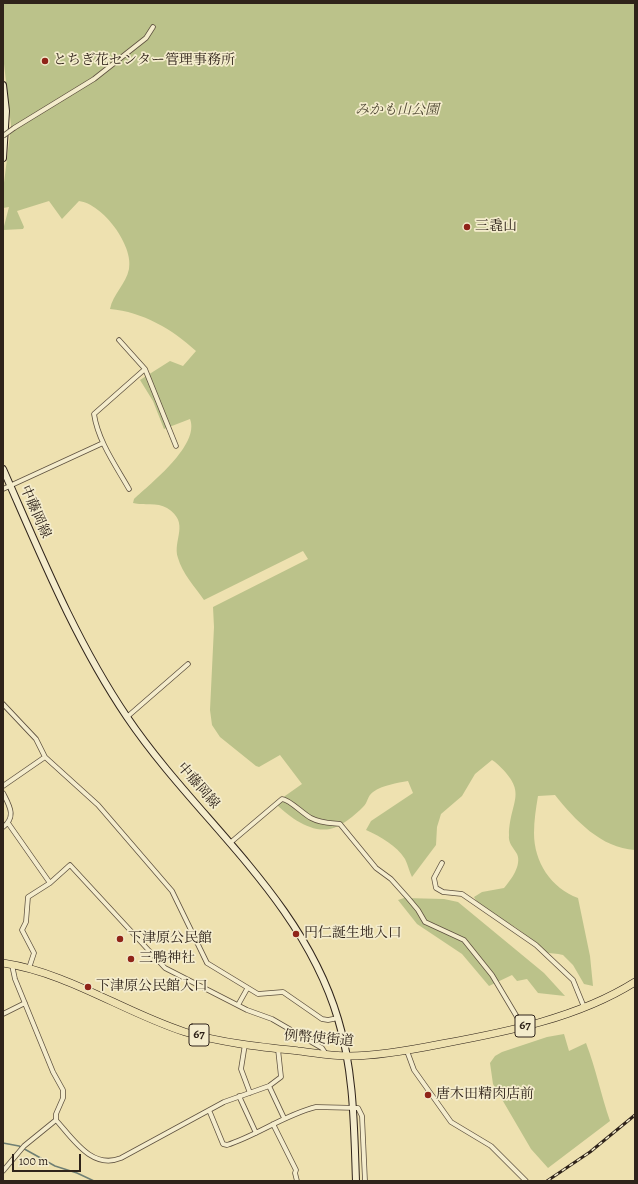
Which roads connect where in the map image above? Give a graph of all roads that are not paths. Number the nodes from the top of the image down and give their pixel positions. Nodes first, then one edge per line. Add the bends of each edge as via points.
1 (153, 27) dead end
2 (3, 85) edge
3 (3, 136) edge
4 (3, 158) edge
5 (119, 340) dead end
6 (144, 369) junction
7 (104, 443) junction
8 (176, 446) dead end
9 (3, 469) edge
10 (10, 485) junction
11 (3, 489) edge
12 (130, 490) dead end
13 (188, 664) dead end
14 (3, 704) edge
15 (127, 717) junction
16 (45, 757) junction
17 (3, 786) edge
18 (3, 793) edge
19 (8, 823) junction
20 (3, 826) edge
21 (230, 843) junction
22 (442, 863) dead end
23 (50, 883) junction
24 (3, 963) edge
25 (12, 964) junction
26 (29, 968) junction
27 (635, 982) edge
28 (247, 989) junction
29 (26, 1003) junction
30 (238, 1005) junction
31 (584, 1007) junction
32 (3, 1014) edge
33 (338, 1018) junction
34 (522, 1027) junction
35 (245, 1044) junction
36 (278, 1049) junction
37 (408, 1050) junction
38 (326, 1054) junction
39 (346, 1056) junction
40 (269, 1086) junction
41 (250, 1092) junction
42 (238, 1096) junction
43 (353, 1107) junction
44 (209, 1110) junction
45 (284, 1118) junction
46 (56, 1120) junction
47 (273, 1124) junction
48 (256, 1133) junction
49 (3, 1171) edge
50 (297, 1181) edge
51 (356, 1181) edge
52 (365, 1181) edge
53 (526, 1181) edge

1 - 3 street, bridge via 146,38 94,79
2 - 4 main road via 6,111
5 - 6 street
6 - 7 street via 94,414
6 - 8 street
7 - 10 street
7 - 12 street
9 - 10 main road, 中藤岡線
10 - 11 street
10 - 15 main road, 中藤岡線 via 75,628
13 - 15 street
14 - 16 street via 36,739
15 - 21 main road, 中藤岡線
16 - 17 street
16 - 28 street via 98,805 172,891 207,963
18 - 19 street via 12,814
19 - 20 street
19 - 23 street
21 - 33 main road, 中藤岡線 via 277,900 298,932 321,973
21 - 34 street via 284,799 317,821 340,824 376,868 392,879 425,922 464,940 492,975
22 - 31 street via 434,878 436,888 442,892 462,894 536,945 573,980
23 - 26 street via 28,897 27,901 26,922 22,930 34,953
23 - 30 street via 70,865 161,965
24 - 25 main road, 例幣使街道 / 67
25 - 26 main road, 例幣使街道 / 67
25 - 29 street via 15,979
26 - 35 main road, 例幣使街道 / 67 via 55,975 183,1031
27 - 31 main road, 例幣使街道 / 67
28 - 30 street
28 - 33 street via 262,995 283,992 322,1019
29 - 32 street
29 - 46 street via 64,1093
30 - 38 street via 272,1019 318,1045
31 - 34 main road, 例幣使街道 / 67
33 - 39 main road, 中藤岡線
34 - 37 main road, 例幣使街道 / 67
35 - 36 main road, 例幣使街道 / 67
35 - 41 street via 241,1070
36 - 38 main road, 例幣使街道 / 67
36 - 40 street via 281,1077
37 - 39 main road, 例幣使街道 / 67
37 - 53 street via 414,1070 451,1122 491,1146
38 - 39 main road, 例幣使街道 / 67
39 - 43 main road, 中藤岡線
40 - 41 street
40 - 45 street
41 - 42 street
42 - 44 street
42 - 48 street
43 - 45 street via 316,1107
43 - 51 main road, 中藤岡線
43 - 52 street via 361,1111
44 - 46 street via 121,1158 106,1161 93,1157 82,1149
44 - 48 street via 224,1145
45 - 47 street
46 - 49 street via 24,1146
47 - 48 street
47 - 50 street via 296,1170

